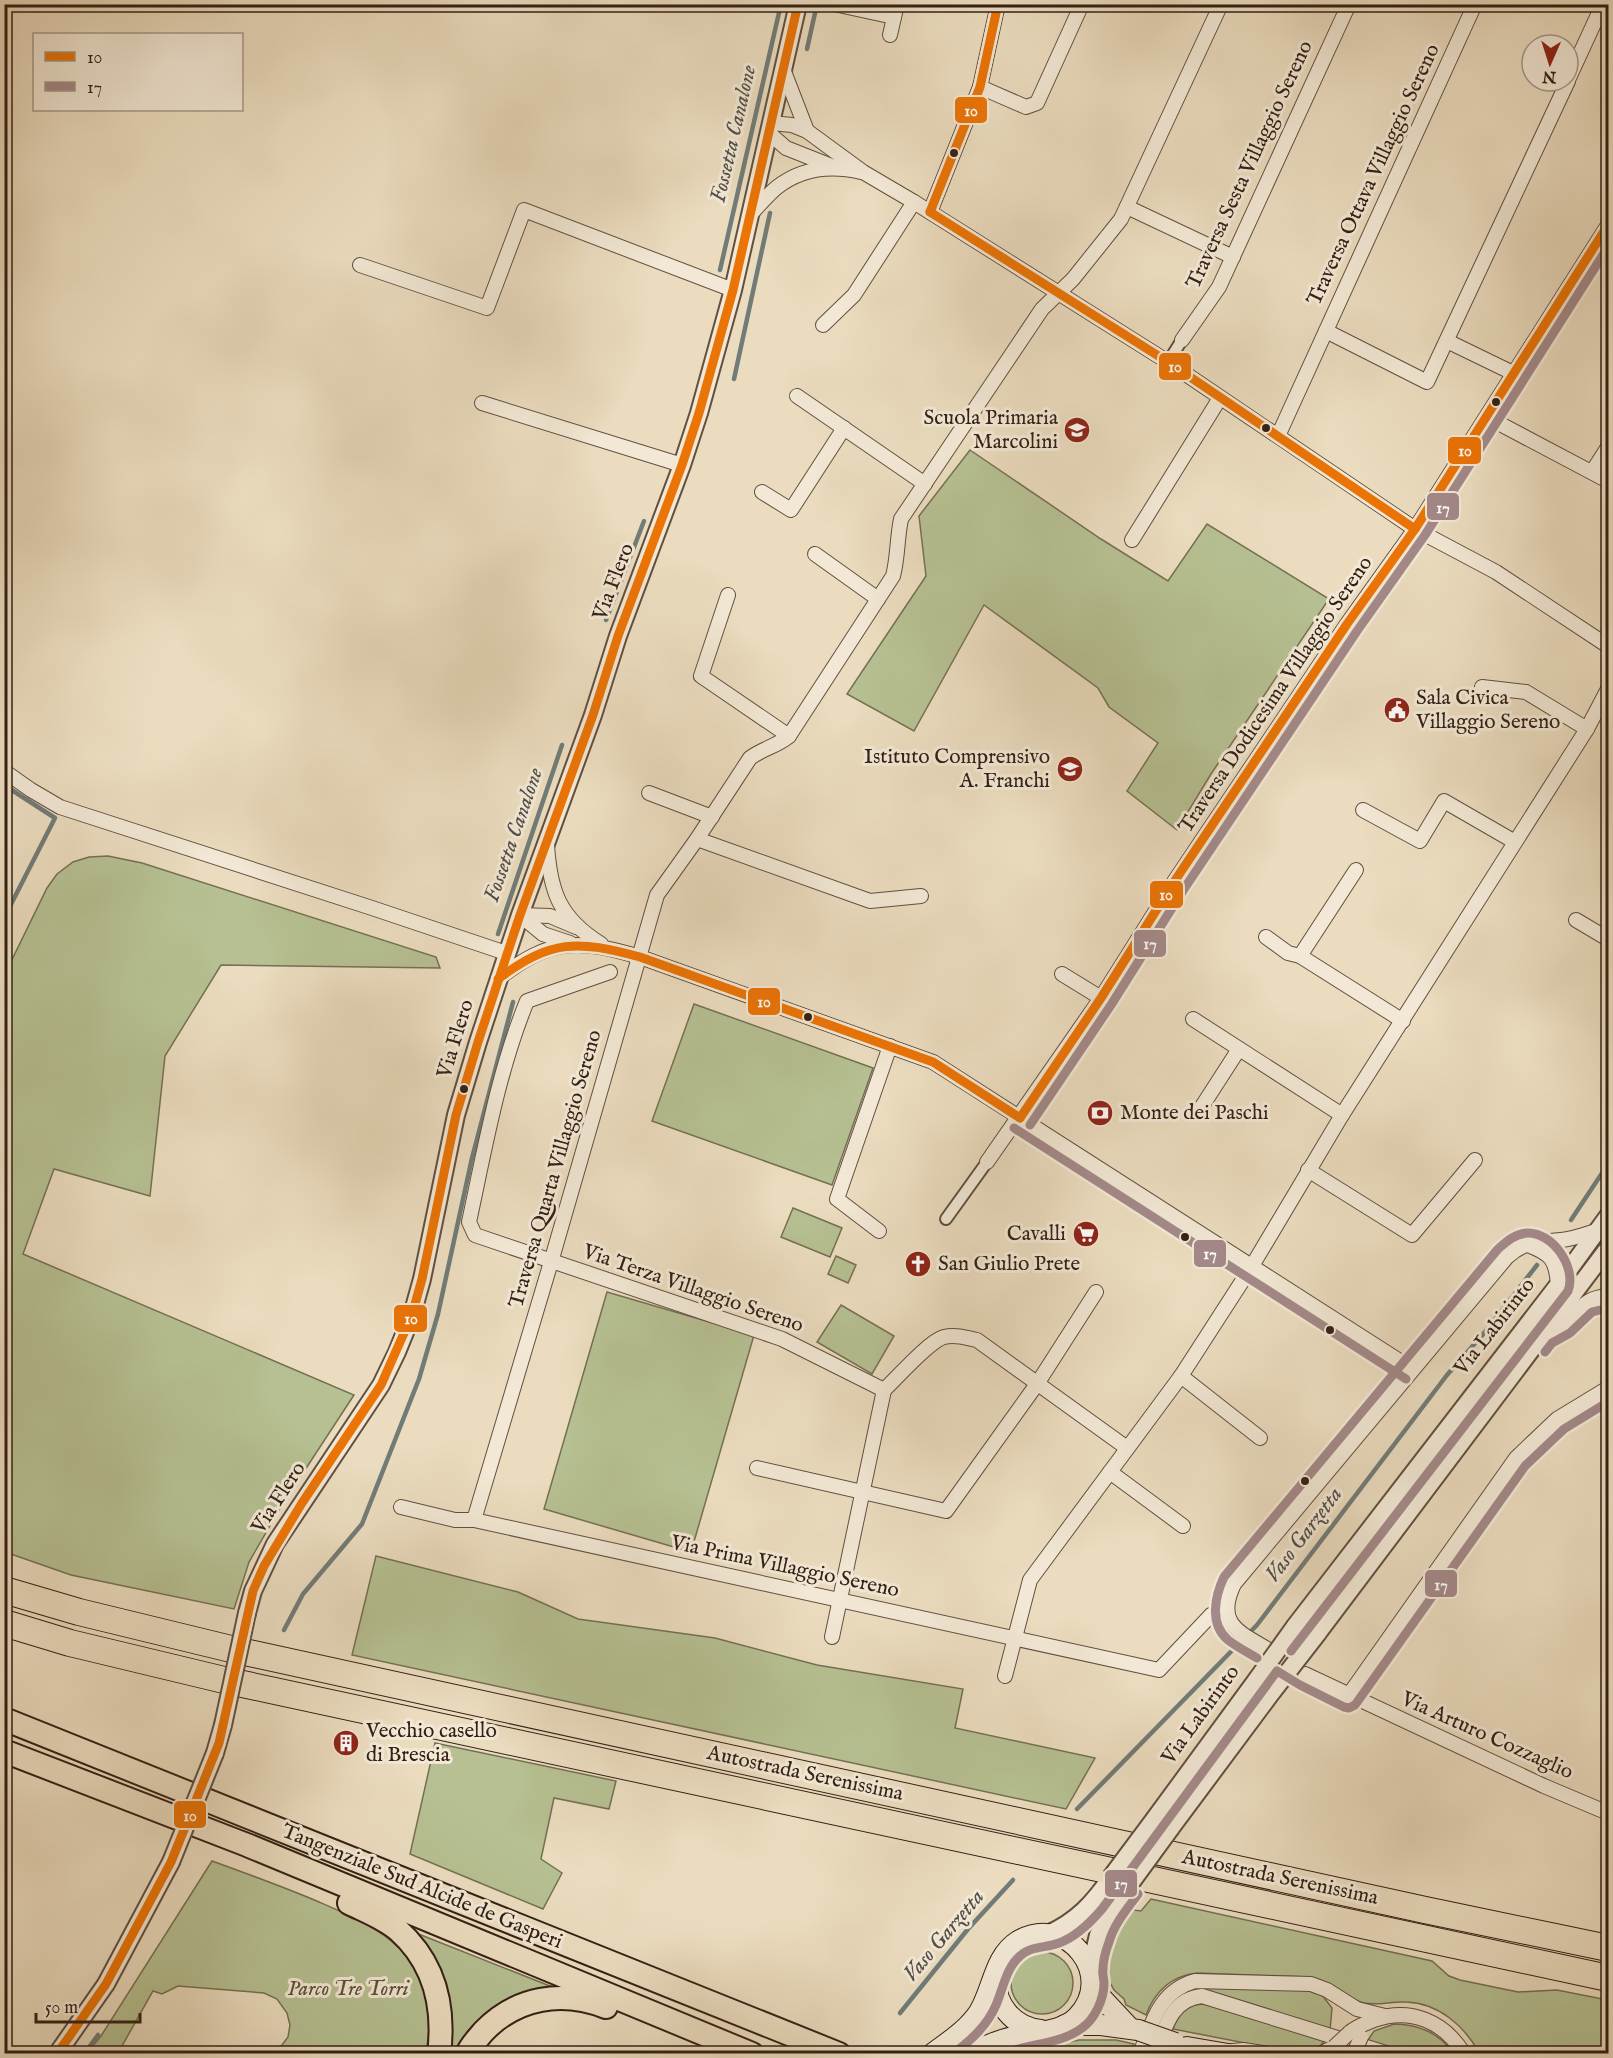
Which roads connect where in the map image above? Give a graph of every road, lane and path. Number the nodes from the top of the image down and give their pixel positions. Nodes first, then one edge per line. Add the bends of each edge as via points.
1 (798, 4) edge
2 (834, 4) edge
3 (998, 4) edge
4 (1082, 4) edge
5 (1221, 4) edge
6 (1349, 4) edge
7 (1475, 4) edge
8 (1604, 6) edge
9 (895, 11) edge
10 (890, 35) dead end
11 (1580, 55) edge
12 (783, 69) junction
13 (980, 87) junction
14 (1562, 93) edge
15 (770, 128) junction
16 (807, 131) junction
17 (834, 167) junction
18 (863, 172) junction
19 (914, 202) junction
20 (1127, 207) junction
21 (930, 212) junction
22 (750, 215) junction
23 (1608, 225) edge
24 (1233, 257) junction
25 (360, 265) dead end
26 (733, 290) junction
27 (1058, 292) junction
28 (824, 325) dead end
29 (1326, 331) junction
30 (1182, 340) joint
31 (1447, 341) junction
32 (1168, 362) junction
33 (1515, 374) junction
34 (798, 396) dead end
35 (1220, 398) junction
36 (482, 403) dead end
37 (1487, 417) junction
38 (844, 428) junction
39 (1278, 436) junction
40 (1608, 447) edge
41 (682, 465) junction
42 (1592, 472) junction
43 (1608, 481) edge
44 (925, 484) junction
45 (762, 492) dead end
46 (1414, 529) junction
47 (1132, 540) dead end
48 (815, 554) dead end
49 (728, 595) dead end
50 (878, 599) junction
51 (1608, 646) edge
52 (1482, 687) dead end
53 (1608, 688) edge
54 (1587, 729) junction
55 (789, 736) junction
56 (4, 771) edge
57 (649, 793) dead end
58 (1363, 810) dead end
59 (712, 817) junction
60 (547, 840) junction
61 (697, 840) junction
62 (1515, 842) junction
63 (1356, 870) dead end
64 (921, 896) dead end
65 (520, 915) junction
66 (1576, 920) dead end
67 (578, 928) junction
68 (1266, 937) dead end
69 (1608, 939) edge
70 (574, 944) junction
71 (606, 947) junction
72 (506, 954) junction
73 (1300, 956) junction
74 (640, 957) junction
75 (610, 972) dead end
76 (1062, 974) dead end
77 (498, 979) junction
78 (1101, 998) junction
79 (1193, 1019) dead end
80 (1403, 1021) junction
81 (890, 1046) junction
82 (1239, 1049) junction
83 (1199, 1111) dead end
84 (1342, 1115) junction
85 (1020, 1118) junction
86 (1475, 1160) dead end
87 (987, 1162) joint
88 (1308, 1170) junction
89 (1608, 1216) edge
90 (946, 1219) dead end
91 (1599, 1230) junction
92 (879, 1231) dead end
93 (1528, 1245) junction
94 (1608, 1248) edge
95 (551, 1262) junction
96 (1252, 1266) junction
97 (1558, 1285) junction
98 (1096, 1292) dead end
99 (1608, 1296) edge
100 (1544, 1333) junction
101 (1413, 1369) junction
102 (1181, 1376) junction
103 (1037, 1384) junction
104 (1608, 1388) edge
105 (884, 1390) junction
106 (1260, 1438) dead end
107 (1127, 1448) junction
108 (757, 1468) dead end
109 (1110, 1472) junction
110 (862, 1492) junction
111 (401, 1507) dead end
112 (474, 1520) junction
113 (1183, 1526) dead end
114 (4, 1590) edge
115 (839, 1600) junction
116 (1227, 1610) junction
117 (4, 1623) edge
118 (832, 1637) dead end
119 (1013, 1639) junction
120 (1269, 1650) dead end
121 (1305, 1674) dead end
122 (1005, 1676) dead end
123 (1348, 1696) junction
124 (4, 1719) edge
125 (4, 1751) edge
126 (1608, 1813) edge
127 (247, 1845) junction
128 (1048, 1934) junction
129 (1608, 1948) edge
130 (997, 1968) junction
131 (1091, 1976) junction
132 (1608, 1978) edge
133 (1385, 2016) junction
134 (1065, 2025) junction
135 (1134, 2029) junction
136 (1045, 2030) junction
137 (1355, 2035) junction
138 (708, 2037) junction
139 (1187, 2048) edge
140 (975, 2051) edge
141 (1225, 2053) edge
142 (1354, 2053) edge
143 (57, 2054) edge
144 (439, 2054) edge
145 (467, 2054) edge
146 (752, 2054) edge
147 (839, 2054) edge
148 (932, 2054) edge
149 (1140, 2054) edge
150 (1155, 2054) edge
151 (1269, 2054) edge
152 (1320, 2054) edge
153 (1389, 2054) edge
154 (1464, 2054) edge

1 - 12 street, Via Flero
2 - 9 street
3 - 13 street
4 - 13 street via 1037,103 1026,107
5 - 20 street, Traversa Quarta Villaggio Sereno
6 - 24 street, Traversa Sesta Villaggio Sereno
7 - 29 street, Traversa Ottava Villaggio Sereno
8 - 11 street
9 - 10 street
12 - 15 street, Via Flero
12 - 16 street
13 - 21 street
14 - 31 street
15 - 16 street via 792,125
15 - 17 street via 786,148
15 - 22 street, Via Flero
16 - 18 street
17 - 18 street
17 - 22 street via 804,172 777,188
18 - 19 street
19 - 21 street
19 - 28 street via 854,295
20 - 24 street
20 - 27 street, Traversa Quarta Villaggio Sereno via 1080,270
21 - 27 street
22 - 26 street, Via Flero
23 - 33 street, Traversa Dodicesima Villaggio Sereno
24 - 30 street, Traversa Sesta Villaggio Sereno via 1219,287
25 - 26 street via 487,308 524,210
26 - 41 street, Via Flero
27 - 32 street
27 - 44 street, Traversa Quarta Villaggio Sereno via 1042,309
29 - 31 street, Traversa Ottava Villaggio Sereno via 1427,382
29 - 39 street, Traversa Ottava Villaggio Sereno
30 - 32 street
31 - 33 street
32 - 35 street
33 - 37 street, Traversa Dodicesima Villaggio Sereno
34 - 38 street
35 - 39 street
35 - 47 street
36 - 41 street
37 - 42 street
37 - 46 street, Traversa Dodicesima Villaggio Sereno
38 - 44 street
38 - 45 street via 790,510
39 - 46 street
40 - 42 street
41 - 60 street, Via Flero
42 - 43 street
44 - 50 street, Traversa Quarta Villaggio Sereno via 901,519 893,576
46 - 51 street via 1496,572
46 - 78 street, Traversa Dodicesima Villaggio Sereno via 1174,882
48 - 50 street
49 - 55 street via 701,676
50 - 55 street, Traversa Quarta Villaggio Sereno
52 - 54 street via 1526,692
53 - 54 street
54 - 62 street
55 - 59 street, Traversa Quarta Villaggio Sereno via 750,759
56 - 72 street via 60,807
57 - 59 street
58 - 62 street via 1420,841 1444,801
59 - 61 street, Traversa Quarta Villaggio Sereno
60 - 65 street, Via Flero
60 - 67 street via 549,873 556,897
61 - 64 street via 870,901
61 - 74 street, Traversa Quarta Villaggio Sereno via 657,895
62 - 80 street
63 - 73 street
65 - 67 street via 550,916
65 - 70 street via 543,934
65 - 72 street, Via Flero
66 - 69 street
67 - 71 street
68 - 73 street via 1288,953
70 - 71 street
70 - 77 street via 536,954
71 - 74 street
72 - 77 street, Via Flero
73 - 80 street
74 - 81 street
74 - 95 street, Traversa Quarta Villaggio Sereno
75 - 95 street via 527,1001 512,1039 469,1222 475,1235
76 - 78 street
77 - 143 street, Via Flero, bridge via 456,1115 422,1280 401,1343 381,1384 275,1544 253,1591 215,1753 171,1862 106,1984
78 - 85 street, Traversa Dodicesima Villaggio Sereno
79 - 82 street
80 - 84 street
81 - 85 street via 933,1062
81 - 92 street via 837,1199
82 - 83 street
82 - 84 street
84 - 88 street
85 - 87 street, Traversa Dodicesima Villaggio Sereno
85 - 96 street
86 - 88 street via 1412,1235
87 - 90 street, Traversa Dodicesima Villaggio Sereno
88 - 96 street
89 - 91 street, Via Labirinto
91 - 93 street, Via Labirinto
91 - 97 street, Via Labirinto
93 - 97 street, Via Labirinto via 1550,1256
93 - 101 street, Via Labirinto via 1507,1257
94 - 100 street, Via Labirinto
95 - 105 street, Via Terza Villaggio Sereno via 782,1338
95 - 112 street, Traversa Quarta Villaggio Sereno
96 - 101 street
96 - 102 street
97 - 128 street, Via Labirinto, bridge via 1295,1626 1086,1910
98 - 103 street
99 - 100 street via 1585,1302 1563,1324
100 - 131 street, Via Labirinto, bridge via 1117,1902 1098,1935
101 - 116 street, Via Labirinto via 1234,1584 1227,1597
102 - 106 street
102 - 107 street
103 - 105 street via 977,1340 957,1336 930,1345
103 - 107 street
103 - 110 street via 946,1512
104 - 123 street via 1557,1419 1516,1458
105 - 110 street
107 - 109 street
108 - 110 street
109 - 113 street
109 - 119 street via 1030,1580
110 - 115 street
111 - 112 street, Via Prima Villaggio Sereno via 455,1520
112 - 115 street, Via Prima Villaggio Sereno
114 - 129 highway, Autostrada Serenissima via 242,1652
115 - 118 street
115 - 119 street, Via Prima Villaggio Sereno
116 - 119 street, Via Prima Villaggio Sereno via 1211,1615 1159,1670
116 - 120 street via 1239,1632
117 - 132 highway, Autostrada Serenissima via 224,1680
119 - 122 street
121 - 123 street, Via Arturo Cozzaglio
123 - 126 street, Via Arturo Cozzaglio
124 - 147 highway, Tangenziale Sud Alcide de Gasperi
125 - 127 highway, Tangenziale Sud Alcide de Gasperi
127 - 138 highway, Tangenziale Sud Alcide de Gasperi
127 - 144 highway via 278,1874 372,1914 397,1930 416,1950 438,1994
128 - 130 main road, Via Labirinto via 1017,1942
128 - 131 main road via 1075,1945
130 - 136 main road via 996,1990 1005,2011 1023,2026
130 - 148 main road, Via Labirinto via 980,2010 966,2028
131 - 134 main road, Via Labirinto via 1090,1996 1084,2008
131 - 135 main road via 1100,1996
133 - 137 street
133 - 149 street via 1357,2009 1311,1984 1195,1981 1179,1987 1160,2005
133 - 154 street via 1409,2015 1432,2022 1451,2036
134 - 135 main road
134 - 136 main road
135 - 139 main road, bridge
136 - 140 main road
137 - 142 street, bridge
137 - 152 street, bridge
138 - 145 highway via 653,2025 594,2002 548,1997 518,2006 493,2022
138 - 146 highway, Tangenziale Sud Alcide de Gasperi
139 - 141 main road
141 - 151 street via 1243,2050
150 - 153 street via 1176,2008 1188,1999 1202,1996

